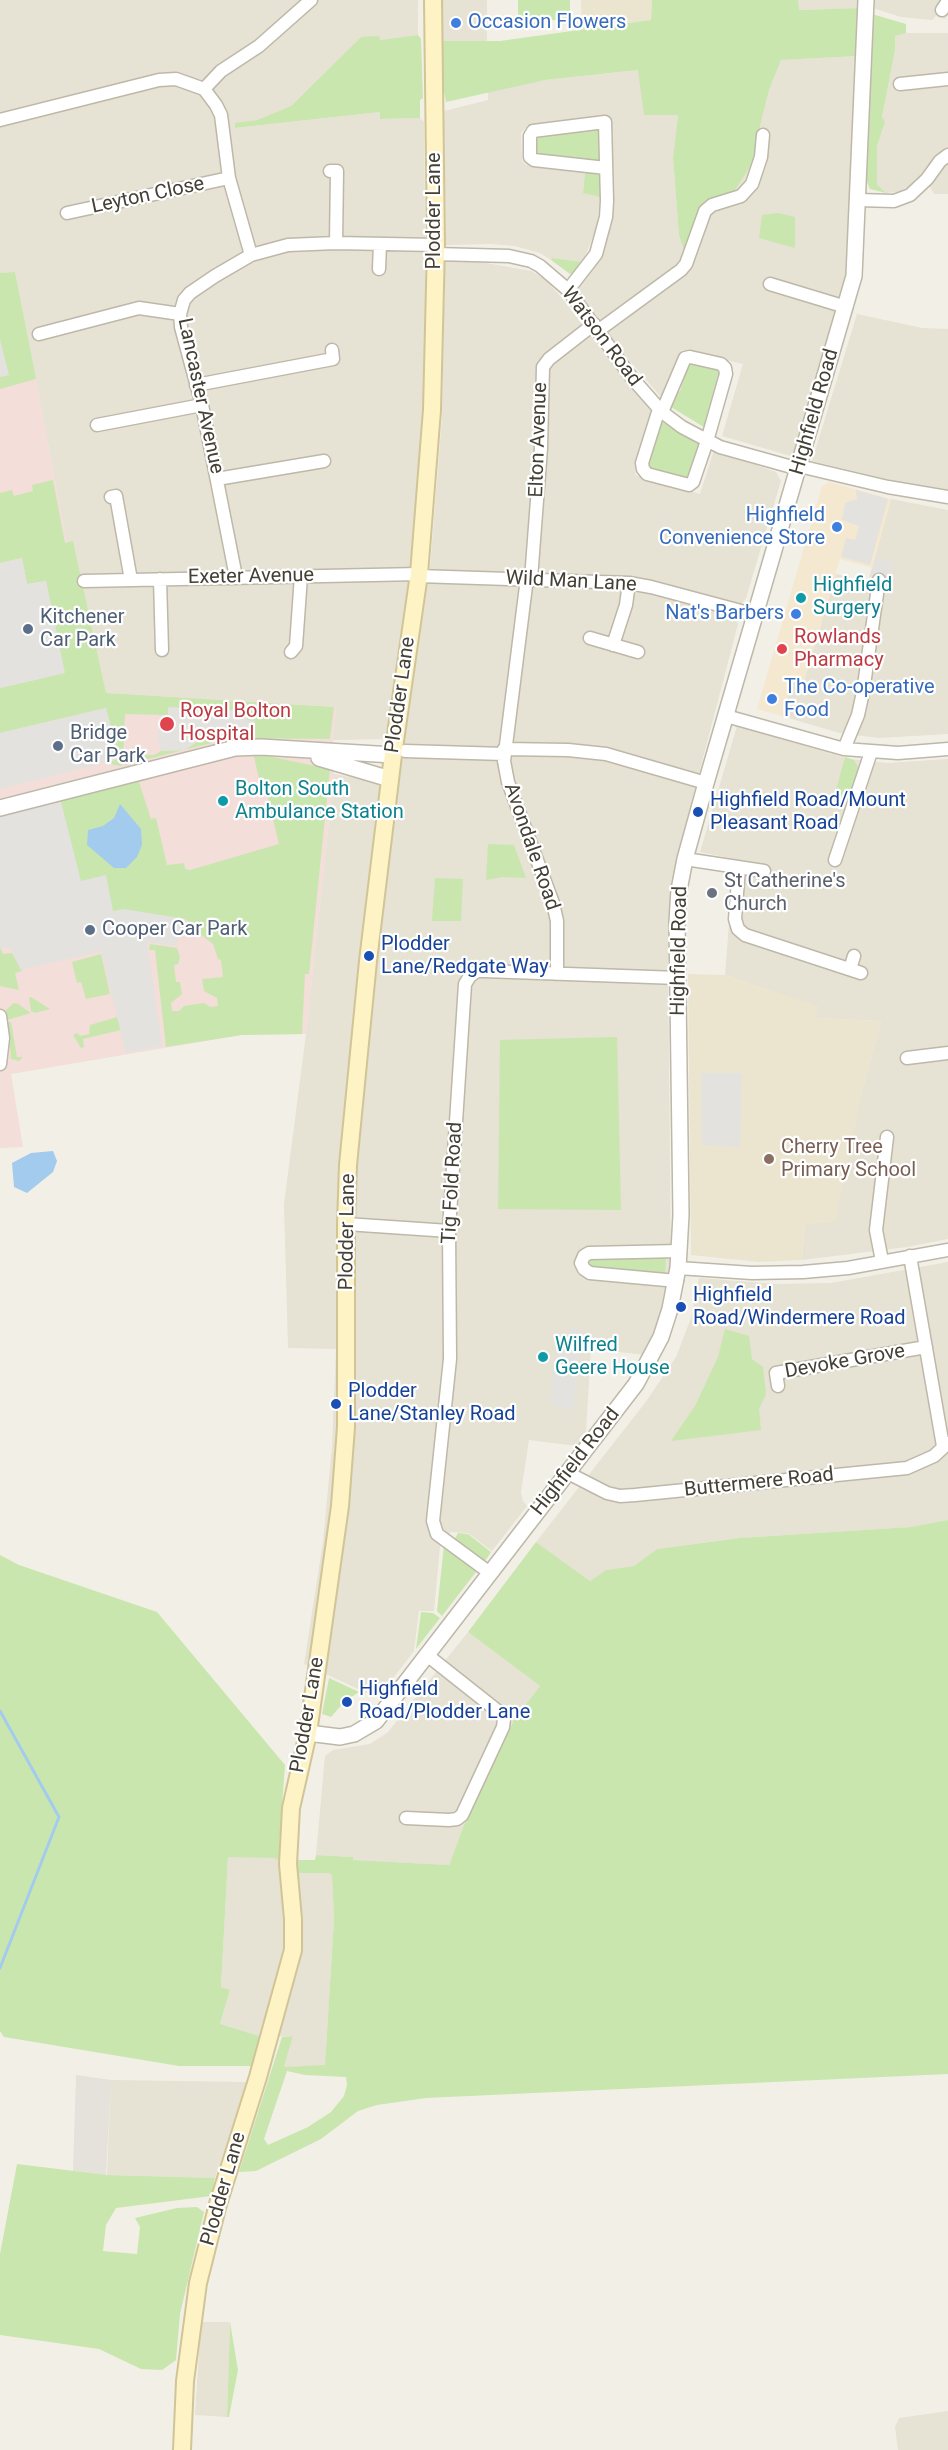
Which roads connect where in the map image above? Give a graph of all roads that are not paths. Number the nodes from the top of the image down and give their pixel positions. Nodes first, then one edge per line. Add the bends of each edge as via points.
1 (311, 0) edge
2 (433, 0) edge
3 (866, 0) edge
4 (948, 79) edge
5 (900, 84) dead end
6 (204, 89) junction
7 (0, 120) edge
8 (763, 135) dead end
9 (948, 154) edge
10 (606, 168) junction
11 (330, 171) dead end
12 (229, 178) junction
13 (858, 200) junction
14 (67, 213) dead end
15 (336, 243) junction
16 (380, 244) junction
17 (436, 249) junction
18 (251, 255) junction
19 (379, 269) dead end
20 (770, 284) dead end
21 (568, 290) junction
22 (846, 307) junction
23 (180, 314) junction
24 (596, 327) junction
25 (39, 334) dead end
26 (332, 350) dead end
27 (196, 385) junction
28 (202, 405) junction
29 (661, 411) junction
30 (97, 425) dead end
31 (707, 441) junction
32 (324, 461) dead end
33 (799, 467) junction
34 (217, 479) junction
35 (111, 497) dead end
36 (948, 497) edge
37 (419, 575) junction
38 (301, 576) junction
39 (236, 578) junction
40 (159, 579) junction
41 (529, 579) junction
42 (131, 580) junction
43 (879, 580) dead end
44 (84, 581) dead end
45 (629, 583) junction
46 (756, 615) junction
47 (590, 638) dead end
48 (614, 645) junction
49 (162, 650) dead end
50 (291, 652) dead end
51 (638, 652) dead end
52 (726, 716) junction
53 (844, 748) junction
54 (948, 749) edge
55 (296, 751) junction
56 (504, 751) junction
57 (399, 753) junction
58 (872, 753) junction
59 (390, 779) junction
60 (706, 783) junction
61 (0, 808) edge
62 (685, 859) junction
63 (835, 860) dead end
64 (739, 868) junction
65 (764, 871) dead end
66 (854, 956) dead end
67 (557, 974) junction
68 (678, 978) junction
69 (0, 1016) edge
70 (948, 1053) edge
71 (907, 1058) dead end
72 (0, 1064) edge
73 (887, 1137) dead end
74 (346, 1224) junction
75 (449, 1231) junction
76 (948, 1250) edge
77 (679, 1251) junction
78 (910, 1256) junction
79 (882, 1261) junction
80 (677, 1274) junction
81 (926, 1347) junction
82 (778, 1386) dead end
83 (946, 1444) edge
84 (568, 1473) junction
85 (490, 1573) junction
86 (427, 1655) junction
87 (308, 1733) junction
88 (406, 1818) dead end
89 (182, 2450) edge

1 - 6 street
2 - 17 main road, Plodder Lane
3 - 13 street, Highfield Road
4 - 5 street via 919,86
6 - 7 street via 176,79 159,80
6 - 12 street via 221,115
8 - 24 street, Elton Avenue via 752,184 741,196 705,211 681,270
9 - 13 street via 910,195 894,201
10 - 10 street via 605,122 533,131 530,136 530,157 534,160
10 - 21 street via 603,234 596,254
11 - 15 street via 337,171
12 - 14 street, Leyton Close
12 - 18 street
13 - 22 street, Highfield Road via 854,276
15 - 16 street, Lancaster Avenue
15 - 18 street, Lancaster Avenue via 288,245
16 - 17 street, Lancaster Avenue
16 - 19 street
17 - 21 street, Watson Road via 520,258 540,266
17 - 37 main road, Plodder Lane via 432,410
18 - 23 street, Lancaster Avenue via 190,293
20 - 22 street
21 - 24 street, Watson Road
22 - 33 street, Highfield Road
23 - 25 street via 139,308
23 - 27 street, Lancaster Avenue
24 - 29 street, Watson Road
24 - 41 street, Elton Avenue via 546,362 542,372 541,448
26 - 27 street via 333,359
27 - 28 street, Lancaster Avenue
28 - 30 street
28 - 34 street, Lancaster Avenue
29 - 31 street, Watson Road
29 - 31 street, Watson Road via 642,463 647,474 689,485
29 - 31 street, Watson Road via 685,358 721,364 726,374
31 - 33 street, Watson Road via 734,452
32 - 34 street
33 - 36 street, Watson Road
33 - 46 street, Highfield Road
34 - 39 street, Lancaster Avenue
35 - 42 street via 116,496
37 - 38 street, Exeter Avenue
37 - 41 street, Wild Man Lane
37 - 57 main road, Plodder Lane
38 - 39 street, Exeter Avenue
38 - 50 street via 296,646
39 - 40 street, Exeter Avenue
40 - 42 street, Exeter Avenue
40 - 49 street
41 - 45 street, Wild Man Lane
41 - 56 street, Avondale Road
42 - 44 street, Exeter Avenue
43 - 53 street via 863,692
45 - 46 street, Wild Man Lane
45 - 48 street
46 - 52 street, Highfield Road
47 - 48 street
48 - 51 street
52 - 53 street
52 - 60 street, Highfield Road
53 - 58 street
54 - 58 street
55 - 57 street
55 - 59 street
55 - 61 street via 235,748
56 - 57 street
56 - 60 street via 606,754
56 - 67 street, Avondale Road via 508,782 554,903
57 - 59 main road, Plodder Lane
58 - 63 street
59 - 74 main road, Plodder Lane via 367,969
60 - 62 street, Highfield Road
62 - 64 street
62 - 68 street, Highfield Road via 678,912
64 - 65 street
64 - 66 street via 735,920 745,935 789,943 855,971
67 - 68 street, Tig Fold Road
67 - 75 street, Tig Fold Road via 477,971 465,984
68 - 77 street, Highfield Road
69 - 72 street
70 - 71 street
73 - 79 street via 876,1230
74 - 75 street
74 - 87 main road, Plodder Lane via 346,1427 333,1563
75 - 85 street, Tig Fold Road via 450,1359 433,1521 437,1534
76 - 78 street
77 - 80 street, Highfield Road
77 - 80 street via 589,1253 581,1263 590,1273
78 - 79 street
78 - 81 street
79 - 80 street via 803,1272
80 - 84 street, Highfield Road via 661,1337 643,1371
81 - 82 street, Devoke Grove via 776,1373
81 - 83 street
83 - 84 street, Buttermere Road via 934,1456 906,1468 620,1496
84 - 85 street, Highfield Road
85 - 86 street, Highfield Road
86 - 87 street, Highfield Road via 376,1721 365,1729 340,1737
86 - 88 street via 498,1712 504,1719 503,1727 462,1815 449,1820
87 - 89 main road, Plodder Lane via 290,1822 293,1950 198,2283 185,2381

